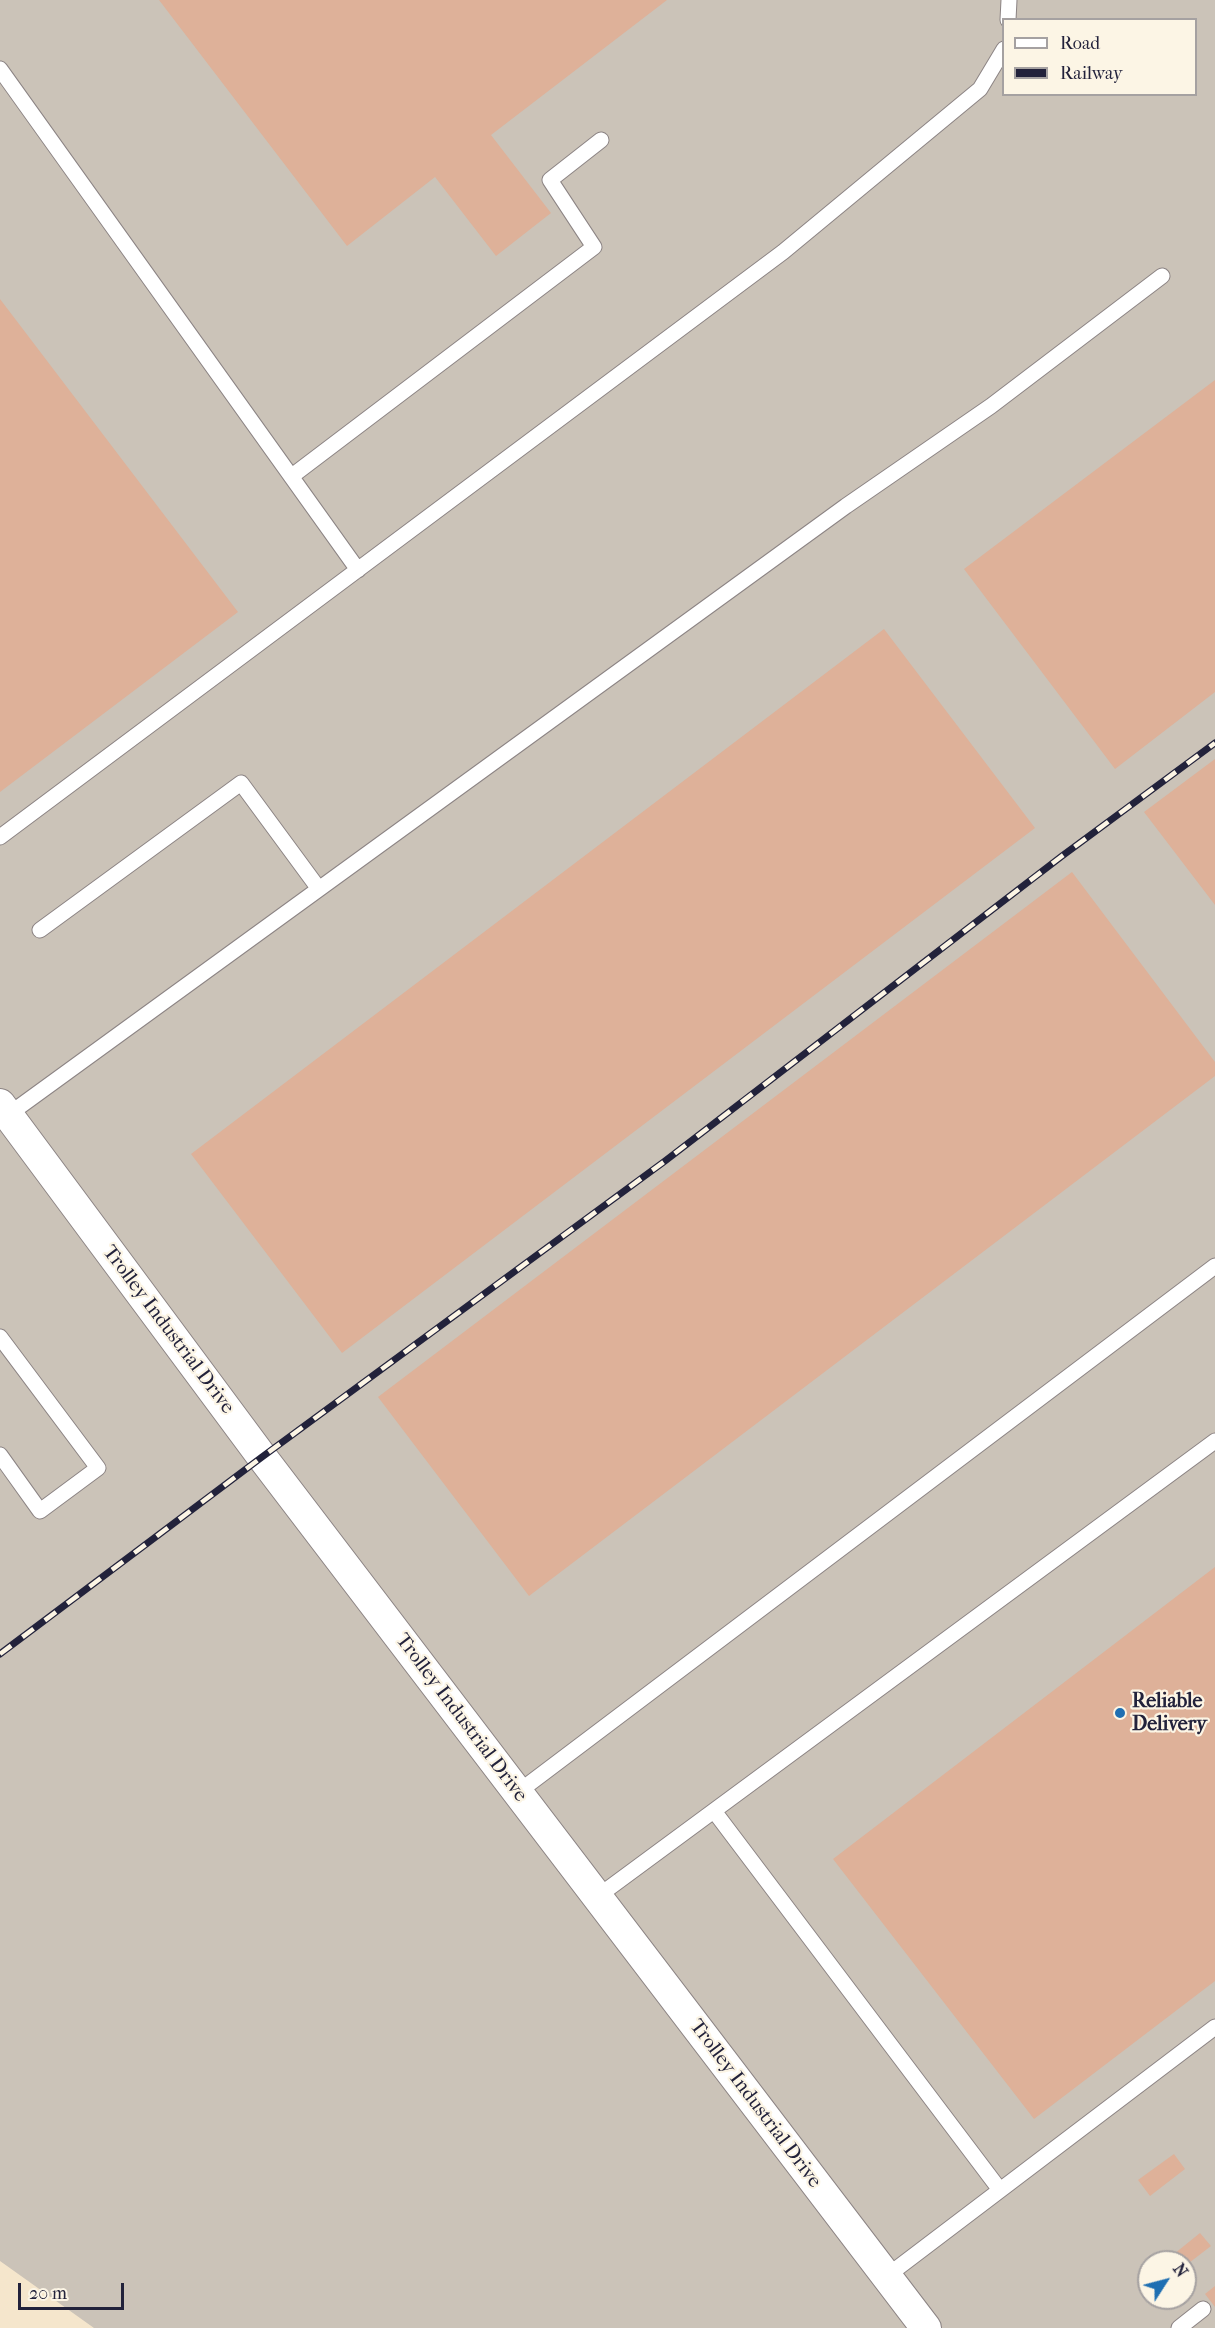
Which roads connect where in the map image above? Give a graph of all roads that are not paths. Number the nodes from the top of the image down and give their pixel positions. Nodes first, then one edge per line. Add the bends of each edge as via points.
1 (1009, 0) edge
2 (1008, 18) edge
3 (1002, 52) edge
4 (0, 69) edge
5 (601, 140) dead end
6 (1162, 276) dead end
7 (292, 476) junction
8 (358, 570) junction
9 (0, 837) edge
10 (319, 889) junction
11 (40, 930) dead end
12 (4, 1110) edge
13 (1215, 1266) edge
14 (0, 1337) edge
15 (1215, 1441) edge
16 (0, 1455) edge
17 (518, 1793) junction
18 (714, 1811) junction
19 (597, 1897) junction
20 (1215, 2027) edge
21 (1000, 2190) junction
22 (887, 2276) junction
23 (1203, 2309) dead end
24 (926, 2328) edge
25 (1179, 2328) edge

1 - 2 lane
3 - 8 lane via 980,89 783,252
4 - 7 lane
5 - 7 lane via 550,180 594,248
6 - 10 lane via 991,406 846,506
7 - 8 lane
8 - 9 lane
10 - 11 lane via 241,783
10 - 12 lane
12 - 17 street, Trolley Industrial Drive
13 - 17 lane
14 - 16 lane via 98,1468 40,1511
15 - 18 lane
17 - 19 street, Trolley Industrial Drive
18 - 19 lane
18 - 21 lane
19 - 22 street, Trolley Industrial Drive
20 - 21 lane
21 - 22 lane
22 - 24 street, Trolley Industrial Drive
23 - 25 lane

